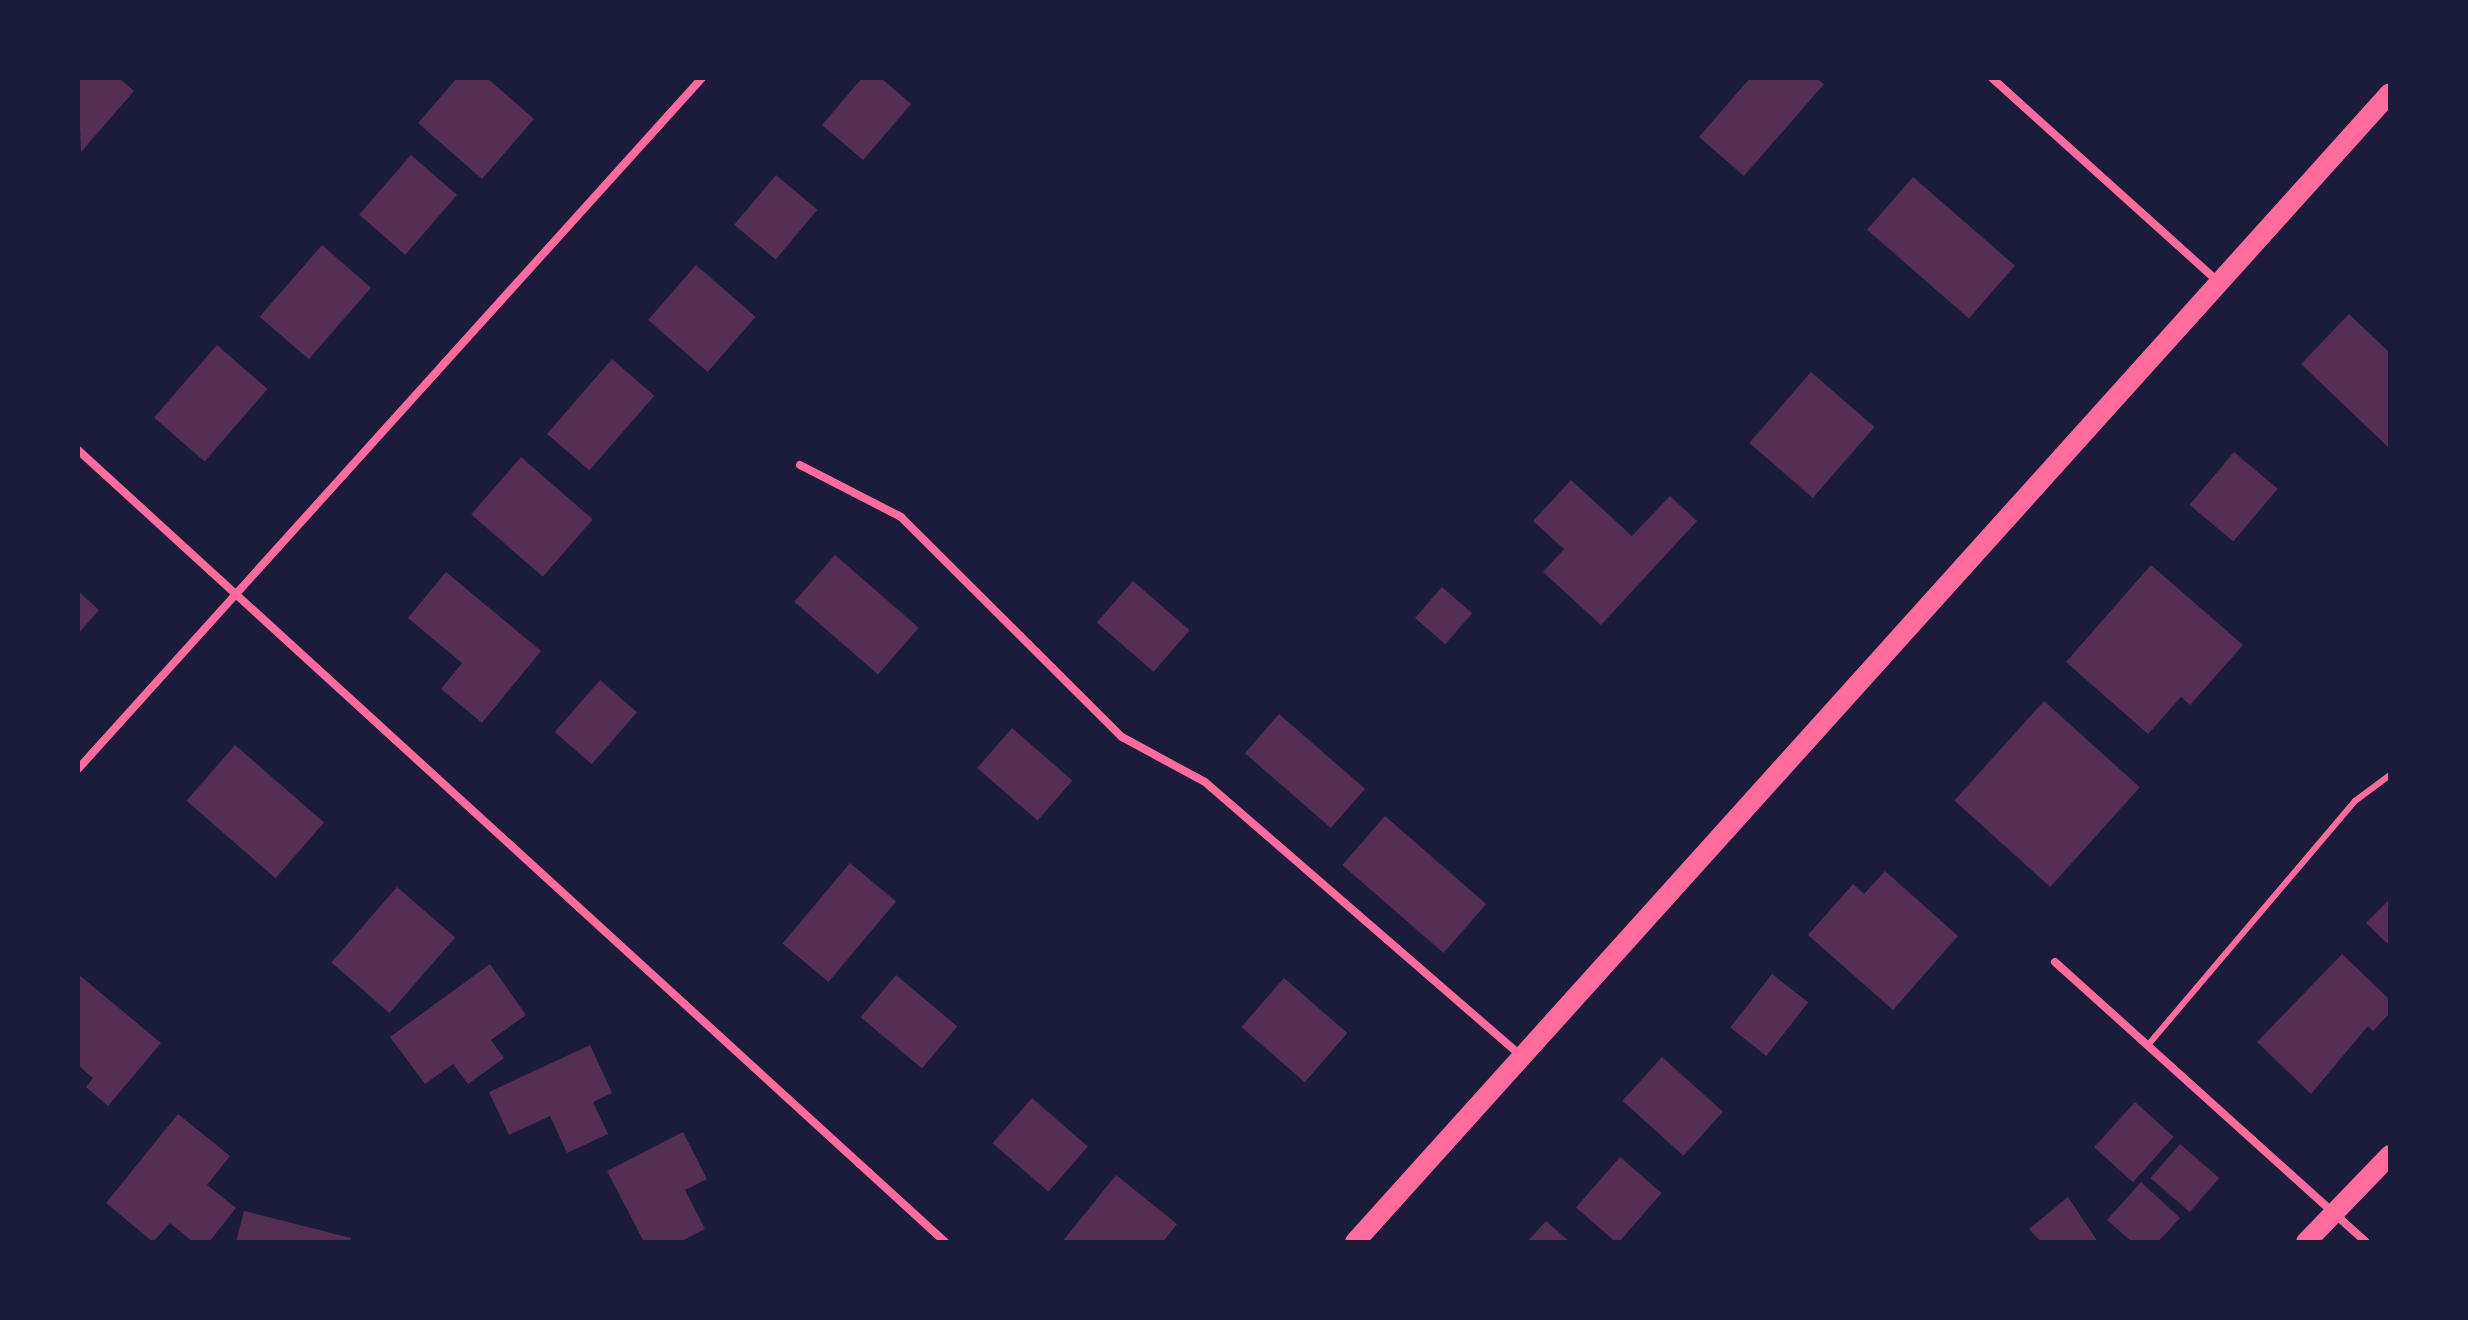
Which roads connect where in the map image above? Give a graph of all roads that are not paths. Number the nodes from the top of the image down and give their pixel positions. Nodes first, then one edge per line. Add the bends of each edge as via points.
1 (702, 78) edge
2 (1992, 78) edge
3 (2390, 93) edge
4 (2221, 283) junction
5 (78, 450) edge
6 (800, 465) dead end
7 (233, 591) junction
8 (78, 769) edge
9 (2390, 775) edge
10 (2055, 962) dead end
11 (2148, 1045) junction
12 (1524, 1058) junction
13 (2390, 1155) edge
14 (2334, 1212) junction
15 (945, 1242) edge
16 (1355, 1242) edge
17 (2306, 1242) edge
18 (2366, 1242) edge

1 - 7 street
2 - 4 street
3 - 4 main road
4 - 12 main road
5 - 7 street
6 - 12 street via 901,517 1122,737 1205,782
7 - 8 street
7 - 15 street
9 - 11 lane via 2355,801
10 - 11 street
11 - 14 street
12 - 16 main road
13 - 14 main road
14 - 17 main road
14 - 18 street

